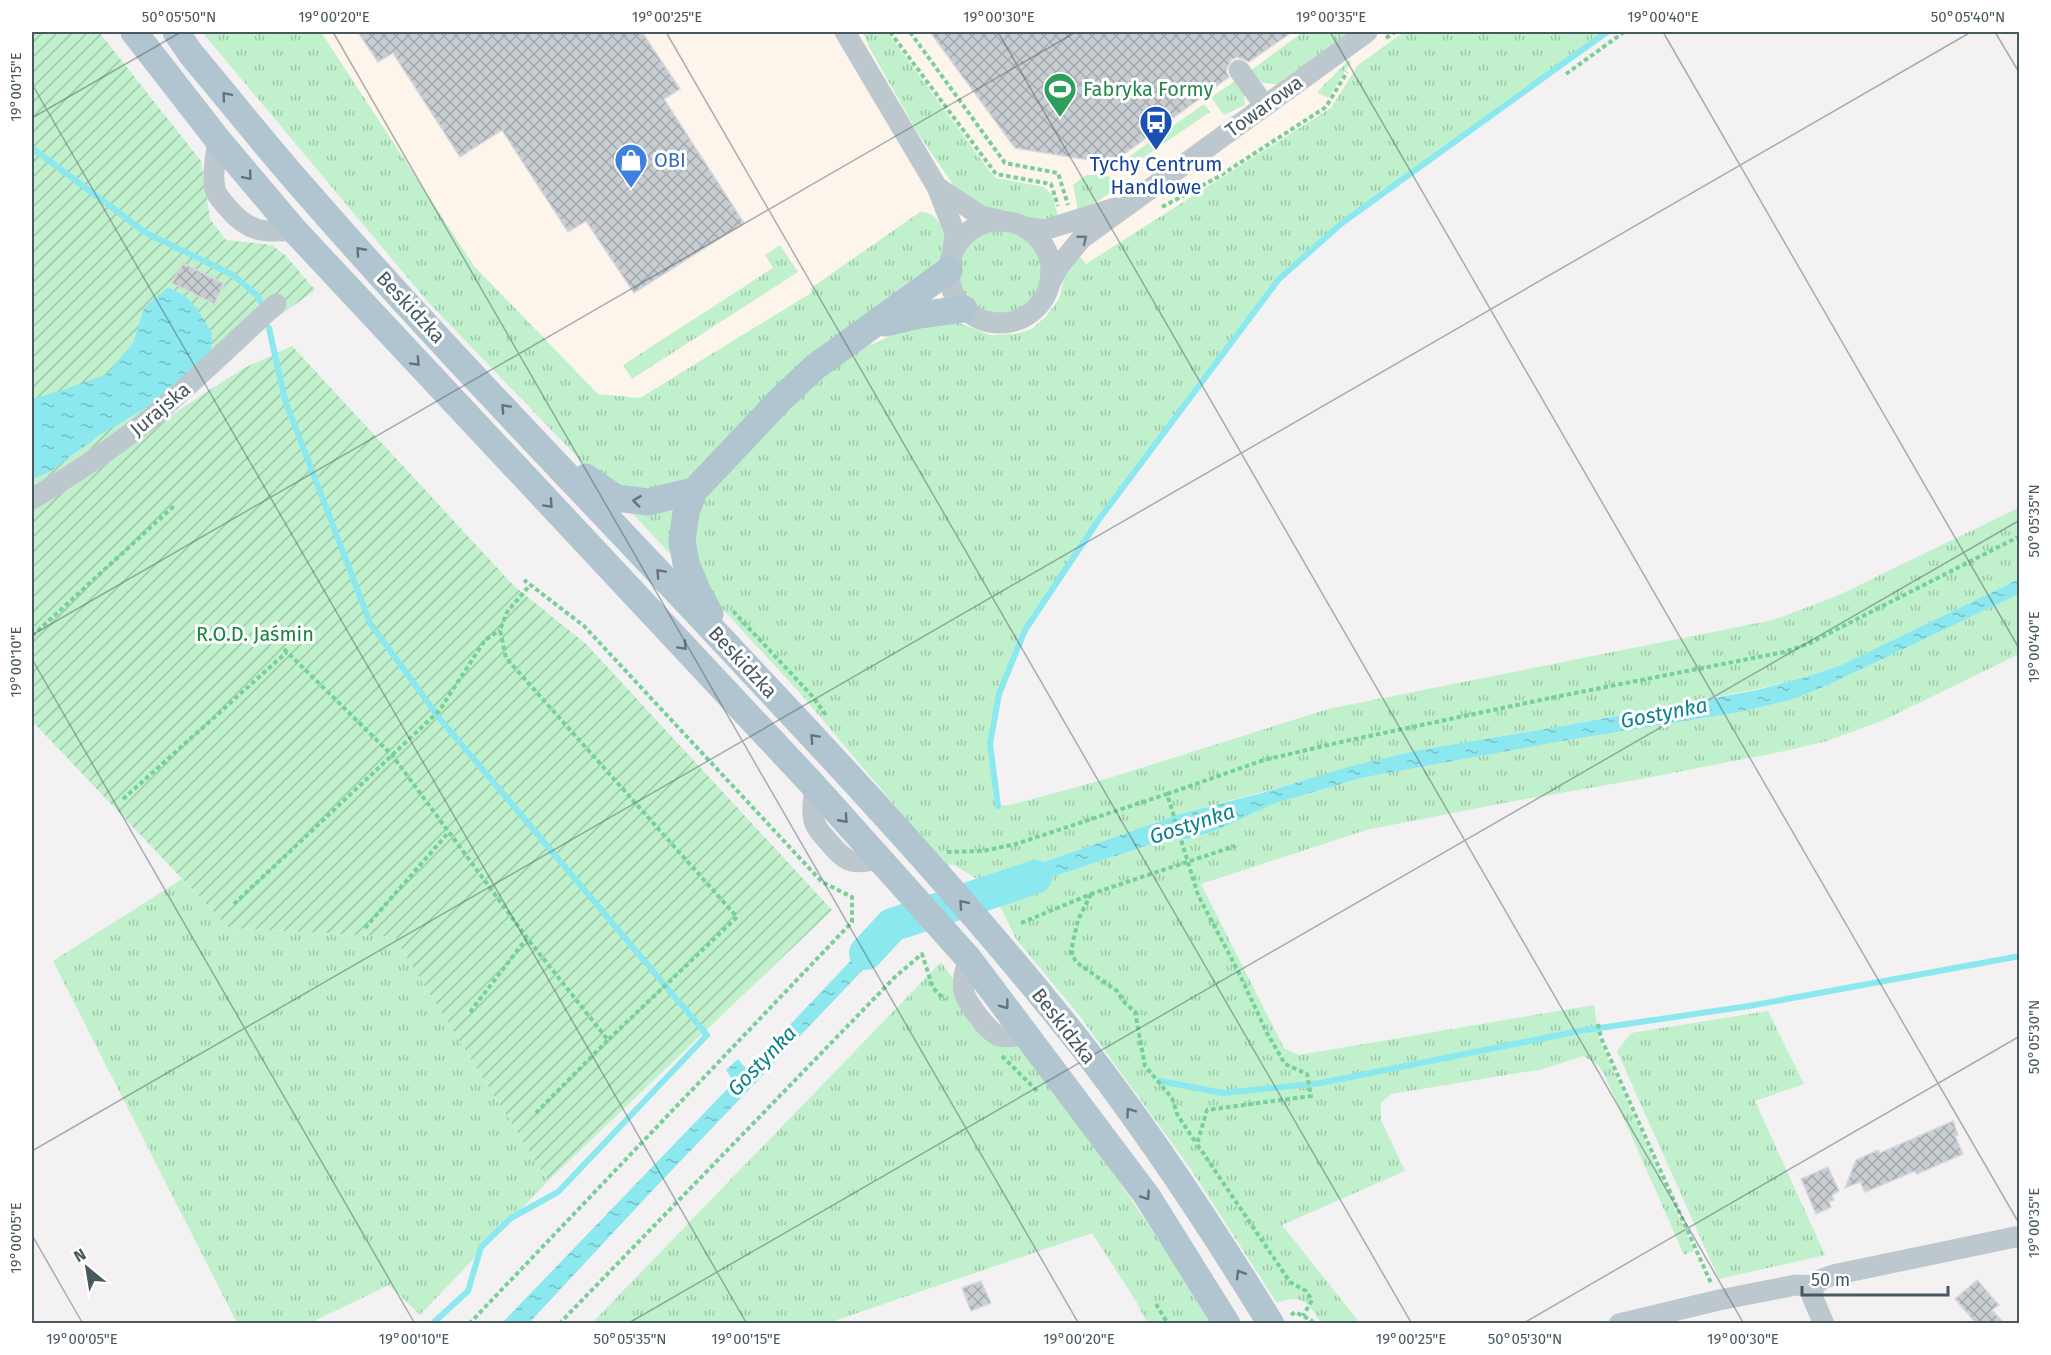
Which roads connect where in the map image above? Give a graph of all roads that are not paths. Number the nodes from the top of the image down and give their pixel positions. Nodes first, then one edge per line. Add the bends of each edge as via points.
1 (125, 32) edge
2 (134, 32) edge
3 (176, 32) edge
4 (845, 32) edge
5 (1373, 37) edge
6 (1239, 70) dead end
7 (171, 82) junction
8 (1265, 106) junction
9 (218, 140) junction
10 (937, 187) junction
11 (1133, 202) junction
12 (1016, 224) junction
13 (294, 230) junction
14 (951, 261) junction
15 (1049, 285) junction
16 (276, 304) dead end
17 (964, 309) junction
18 (872, 327) junction
19 (545, 451) junction
20 (694, 491) junction
21 (32, 499) edge
22 (729, 646) junction
23 (2019, 1236) edge
24 (1814, 1286) junction
25 (1671, 1317) edge
26 (1278, 1321) edge
27 (1227, 1323) edge
28 (1619, 1323) edge
29 (1824, 1323) edge

1 - 7 main road
2 - 7 main road, Beskidzka
19 -> 3 main road, Beskidzka via 303,189
4 - 10 street, Towarowa
5 - 8 street, Towarowa
6 - 8 street
7 - 9 main road, Beskidzka
8 - 11 street, Towarowa
9 -> 13 main road, Beskidzka
9 - 13 street via 216,193 237,218 251,228 267,232
10 - 12 street, Towarowa via 981,216
10 - 14 street, Towarowa via 955,233
11 - 12 street, Towarowa via 1044,230
15 -> 11 street, Towarowa via 1076,244
12 - 14 street via 992,221 975,227 962,237
12 - 15 street via 1038,237 1047,252
13 -> 27 main road, Beskidzka via 814,787 969,959 1147,1196
14 - 17 street via 950,284
14 - 18 main road
15 - 17 street via 1042,301 1016,321 985,322
16 - 21 street, Jurajska via 136,430
17 - 18 main road
18 - 20 main road via 834,351 798,383
20 -> 19 main road via 648,502 616,498
22 -> 19 main road, Beskidzka
20 - 22 main road via 682,541 686,563
26 -> 22 main road, Beskidzka via 1153,1143 1002,947
23 - 24 street via 1833,1275
24 - 25 street via 1796,1285 1719,1300
24 - 29 street via 1812,1296
25 - 28 street

